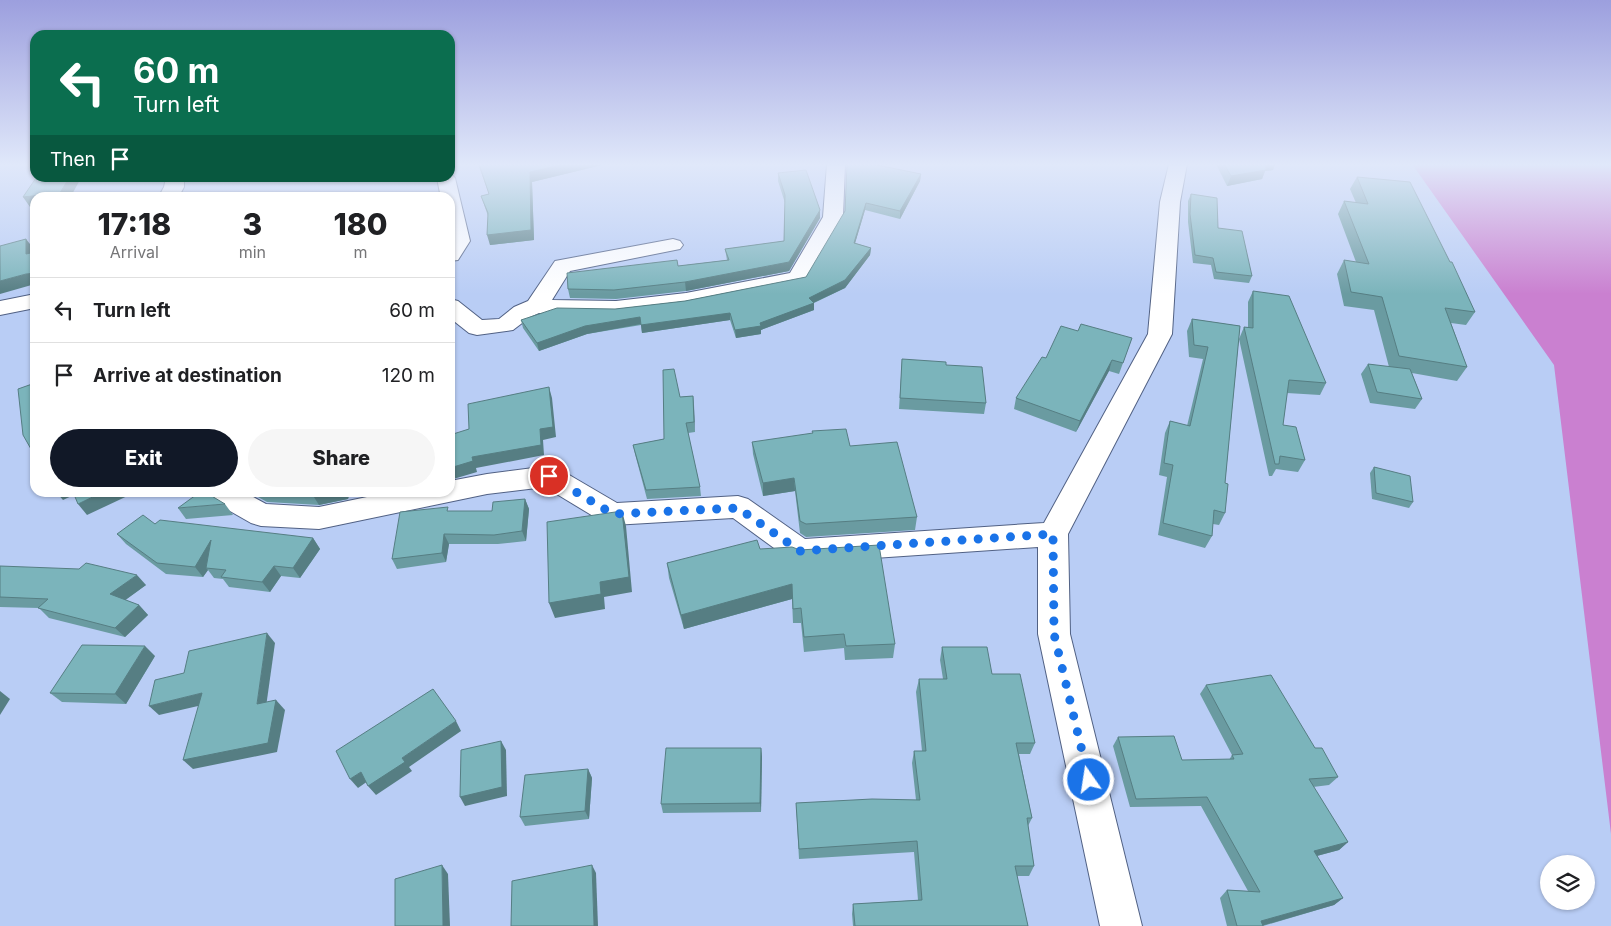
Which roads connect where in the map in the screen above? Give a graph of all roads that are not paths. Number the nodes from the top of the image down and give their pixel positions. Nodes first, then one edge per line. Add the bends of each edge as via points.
1 (834, 207) edge
2 (1170, 207) edge
3 (455, 218) edge
4 (673, 245) dead end
5 (455, 248) edge
6 (30, 302) edge
7 (536, 306) junction
8 (0, 308) edge
9 (455, 310) edge
10 (455, 491) edge
11 (229, 497) edge
12 (421, 497) edge
13 (1053, 534) junction
14 (1121, 926) edge

1 - 7 street via 834,217 798,278 686,300 616,308
2 - 13 street via 1160,334
3 - 5 street via 460,241
4 - 7 street via 563,266
6 - 8 street
7 - 9 street via 505,325 477,328
10 - 13 street via 549,476 613,514 738,508 800,551
11 - 12 street via 261,514 318,518
13 - 14 street via 1054,634

